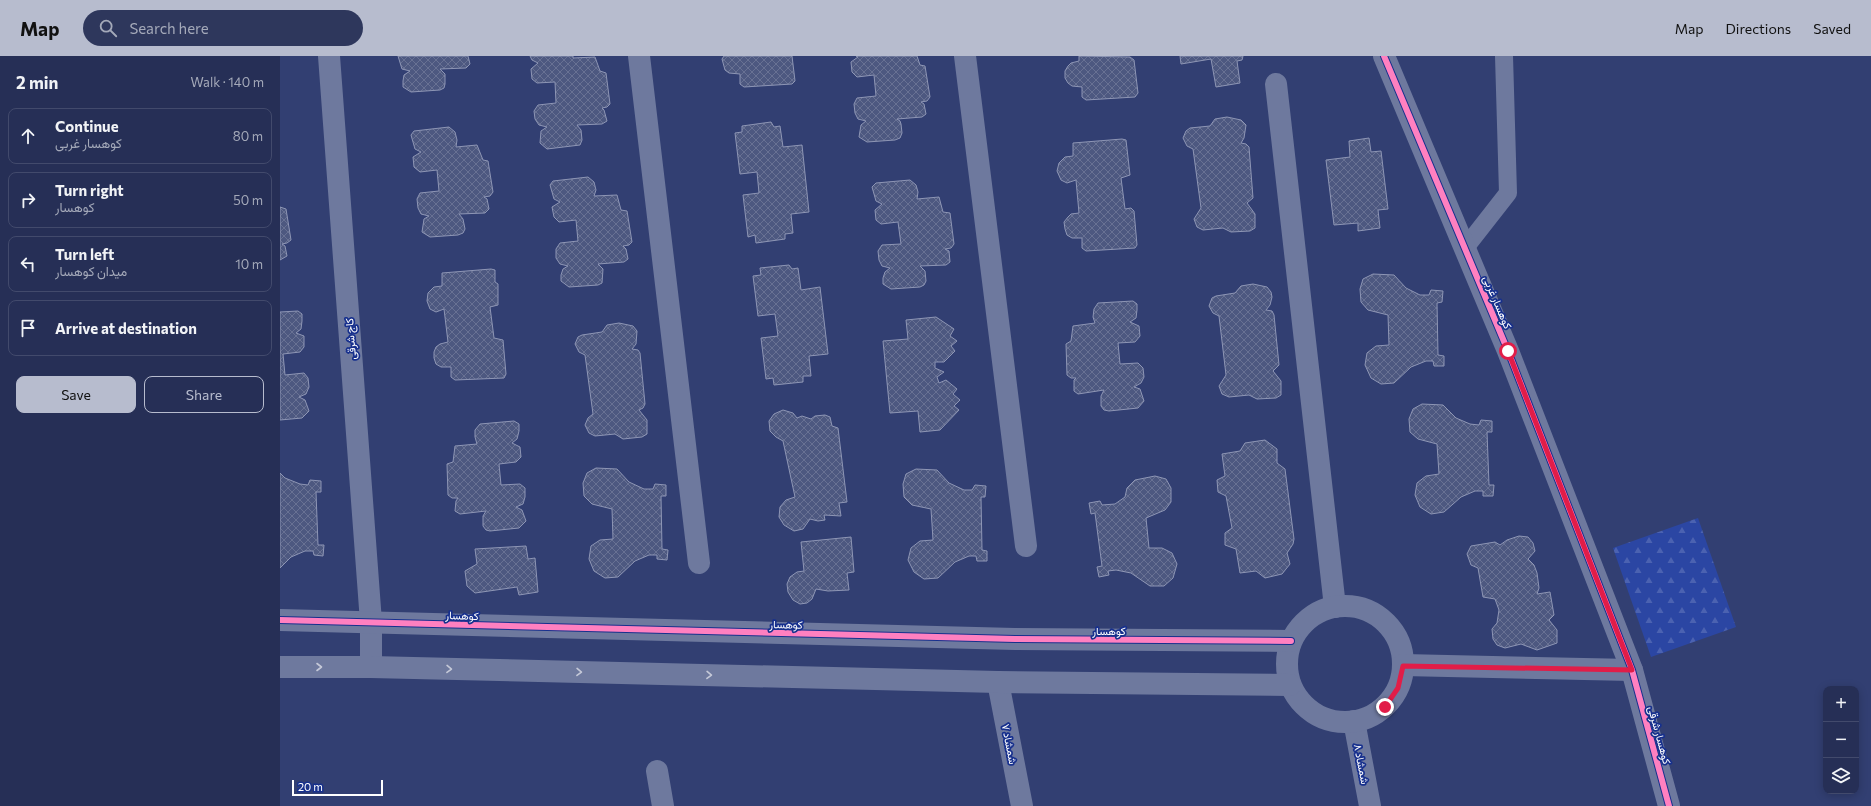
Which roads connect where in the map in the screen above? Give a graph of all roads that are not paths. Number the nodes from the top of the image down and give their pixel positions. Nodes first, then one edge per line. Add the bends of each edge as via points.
1 (330, 56) edge
2 (638, 56) edge
3 (965, 56) edge
4 (1384, 56) edge
5 (1504, 56) edge
6 (1276, 84) dead end
7 (1465, 248) junction
8 (1026, 546) dead end
9 (699, 563) dead end
10 (1335, 607) junction
11 (280, 620) edge
12 (371, 622) junction
13 (1291, 641) junction
14 (280, 666) edge
15 (1403, 666) junction
16 (371, 667) junction
17 (1632, 670) junction
18 (998, 682) junction
19 (1290, 685) junction
20 (1354, 721) junction
21 (657, 771) dead end
22 (663, 806) edge
23 (1022, 806) edge
24 (1370, 806) edge
25 (1669, 806) edge

1 - 12 street, کاج شرقی
2 - 9 street
3 - 8 street
4 - 7 street, کوهسار غربی
5 - 7 lane via 1508,193
6 - 10 street
7 - 17 street, کوهسار غربی via 1508,351
10 - 13 street via 1323,610 1304,622
10 - 15 street via 1346,605 1368,610 1387,623 1399,643
11 - 12 street, کوهسار
12 - 13 street, کوهسار via 1015,639
12 - 16 street, کاج شرقی
13 - 19 street via 1286,663
14 -> 16 street
15 - 17 street
15 - 20 street via 1398,688 1385,707 1366,719
16 -> 18 street
17 - 25 street, کوهسار شرقی
18 - 19 street
18 - 23 street, شمشاد ۷
19 - 20 street via 1302,705 1321,718 1344,723
20 - 24 street, شمشاد ۸
21 - 22 street

